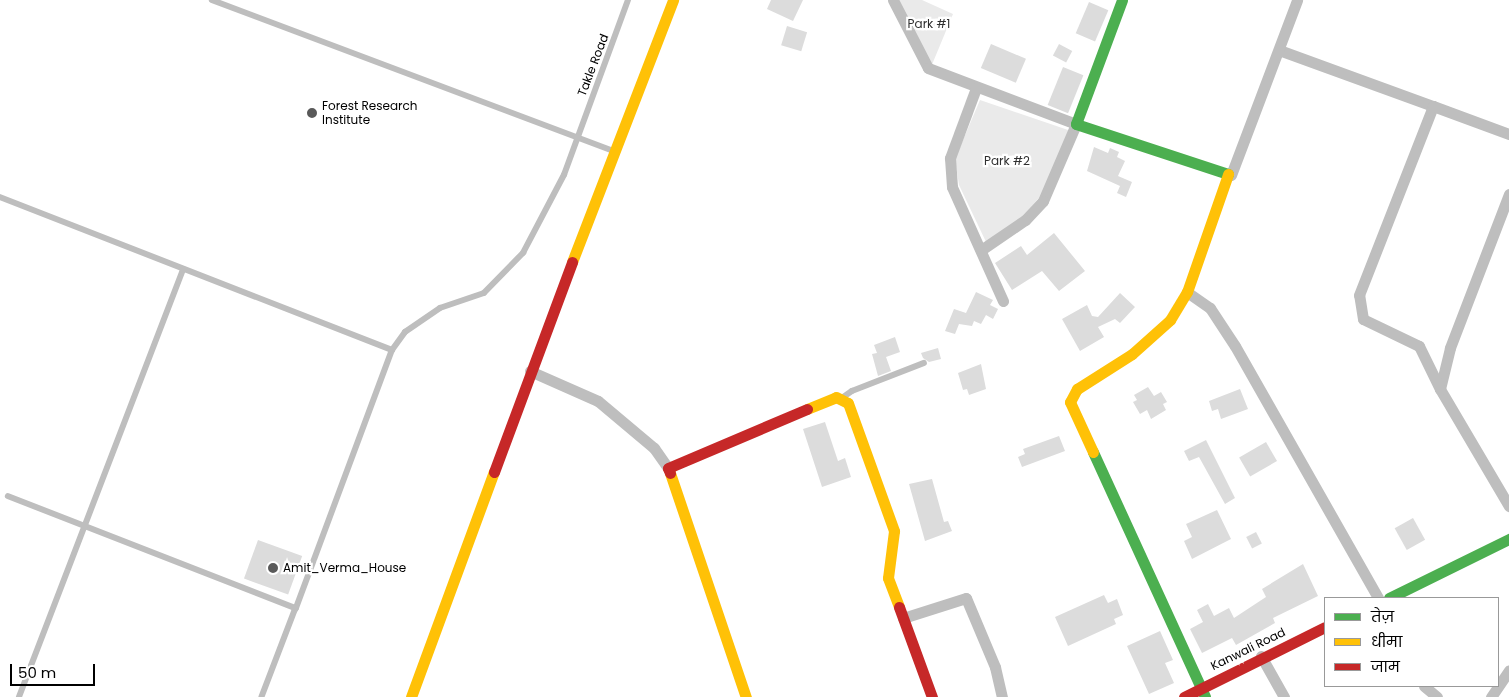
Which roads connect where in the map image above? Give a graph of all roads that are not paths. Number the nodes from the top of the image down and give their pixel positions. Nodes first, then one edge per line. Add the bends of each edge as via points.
1 (212, 0) edge
2 (628, 0) edge
3 (673, 0) edge
4 (893, 0) edge
5 (1122, 0) edge
6 (1297, 0) edge
7 (1278, 50) junction
8 (976, 88) junction
9 (1433, 106) junction
10 (1076, 124) junction
11 (1509, 134) edge
12 (576, 138) junction
13 (612, 151) junction
14 (1231, 175) junction
15 (1509, 194) edge
16 (0, 197) edge
17 (981, 250) junction
18 (183, 269) junction
19 (1187, 292) junction
20 (1003, 301) dead end
21 (392, 350) junction
22 (924, 363) dead end
23 (530, 371) junction
24 (1440, 389) junction
25 (842, 398) junction
26 (668, 468) junction
27 (8, 496) dead end
28 (1509, 506) edge
29 (84, 525) junction
30 (1509, 539) edge
31 (1377, 597) edge
32 (1391, 597) edge
33 (296, 608) junction
34 (903, 618) junction
35 (1324, 627) edge
36 (1261, 656) junction
37 (1509, 670) edge
38 (1499, 685) edge
39 (1425, 687) edge
40 (1203, 692) edge
41 (19, 697) edge
42 (262, 697) edge
43 (411, 697) edge
44 (746, 697) edge
45 (932, 697) edge
46 (1002, 697) edge
47 (1184, 697) edge
48 (1284, 697) edge
49 (1437, 697) edge

1 - 12 lane
2 - 12 lane, Takle Road
3 - 13 street
4 - 8 street via 928,68
5 - 10 street
6 - 7 street
7 - 9 street
7 - 14 street
8 - 10 street
8 - 17 street via 950,158 952,187
9 - 11 street
9 - 24 street via 1358,305 1369,324 1419,346
10 - 14 street
10 - 17 street via 1043,201 1026,220
12 - 13 lane
12 - 21 lane, Takle Road via 540,228 523,253 484,292 440,308 405,332
13 - 23 street
14 - 19 street
15 - 24 street via 1450,348
16 - 18 lane
17 - 20 street
18 - 21 lane
18 - 29 lane
19 - 31 street via 1210,308 1234,346
19 - 40 street via 1160,331 1077,389 1070,402
21 - 33 lane, Takle Road
22 - 25 lane via 852,391
23 - 26 street via 598,401 654,448
23 - 43 street
24 - 28 street
25 - 26 street via 832,398
25 - 34 street via 894,531 895,546 888,578
26 - 44 street
27 - 29 lane
29 - 33 lane
29 - 41 lane
30 - 32 street
33 - 42 lane, Takle Road
34 - 45 street
34 - 46 street via 966,598 995,667
35 - 36 street, Kanwali Road
36 - 40 street, Kanwali Road
36 - 48 street
37 - 38 street
39 - 49 street
40 - 47 street, Kanwali Road

